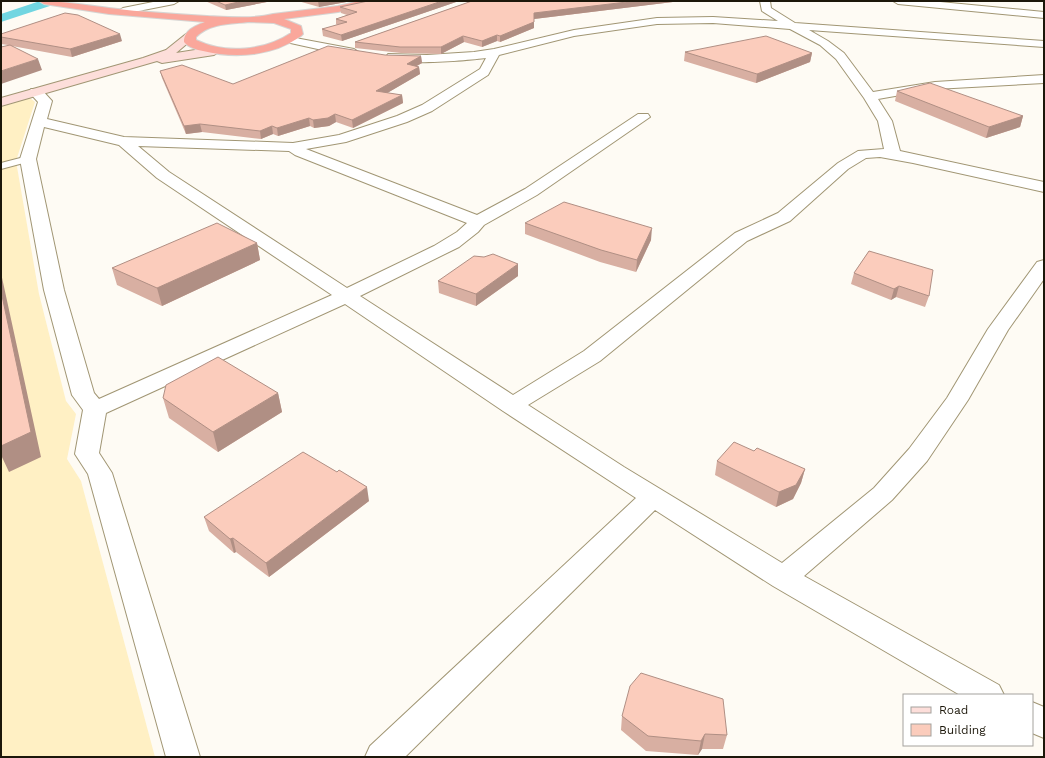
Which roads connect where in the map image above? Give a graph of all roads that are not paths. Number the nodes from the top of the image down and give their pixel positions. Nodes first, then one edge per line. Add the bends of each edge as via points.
1 (44, 1) edge
2 (174, 1) edge
3 (374, 1) edge
4 (765, 1) edge
5 (898, 1) edge
6 (338, 8) junction
7 (123, 11) junction
8 (1044, 15) edge
9 (152, 16) junction
10 (249, 19) junction
11 (233, 20) junction
12 (793, 26) junction
13 (297, 28) junction
14 (191, 35) junction
15 (290, 40) junction
16 (355, 42) edge
17 (1044, 44) edge
18 (333, 50) junction
19 (214, 51) junction
20 (494, 53) junction
21 (362, 54) edge
22 (384, 56) edge
23 (147, 61) junction
24 (1044, 79) edge
25 (36, 92) junction
26 (870, 97) junction
27 (1, 102) edge
28 (643, 117) dead end
29 (40, 122) junction
30 (124, 141) junction
31 (293, 147) junction
32 (893, 155) junction
33 (28, 159) junction
34 (1, 166) edge
35 (1044, 187) edge
36 (478, 221) junction
37 (1044, 266) edge
38 (346, 296) junction
39 (511, 406) junction
40 (95, 409) junction
41 (654, 496) junction
42 (784, 578) junction
43 (986, 694) edge
44 (1033, 718) edge
45 (1044, 723) edge
46 (183, 757) edge
47 (382, 757) edge

1 - 7 highway via 85,9
2 - 7 street
3 - 6 highway
4 - 12 street via 766,8
5 - 8 street
6 - 10 highway
6 - 13 highway via 317,16
7 - 9 highway
9 - 11 highway
9 - 14 highway
10 - 11 highway
10 - 13 highway via 279,21
11 - 14 highway via 208,26
12 - 17 street
12 - 20 street via 713,20 657,21 574,33
12 - 26 street via 824,43 840,56
13 - 15 highway via 297,34
14 - 19 highway via 190,42 198,48
14 - 23 main road via 170,52
15 - 18 street
15 - 19 highway via 256,50
16 - 18 street
18 - 21 street
19 - 23 main road
20 - 22 street via 435,59
20 - 31 street via 484,72 427,108 341,139
23 - 25 main road
24 - 26 street via 939,84
25 - 27 main road
25 - 29 street via 45,101
26 - 32 street via 885,120
28 - 36 street via 531,192
29 - 30 street
29 - 33 street
30 - 31 street
30 - 38 street via 162,175
31 - 36 street via 300,152
32 - 35 street
32 - 39 street via 862,154 854,158 784,217 741,237 592,356
33 - 34 lane
33 - 40 street via 56,298 83,395
36 - 38 street via 473,229 442,249
37 - 42 street via 998,329 957,400 918,454 883,494
38 - 39 street
38 - 40 street
39 - 41 street
40 - 46 street via 87,454 100,473
41 - 42 street
41 - 47 street
42 - 43 street
44 - 45 street

